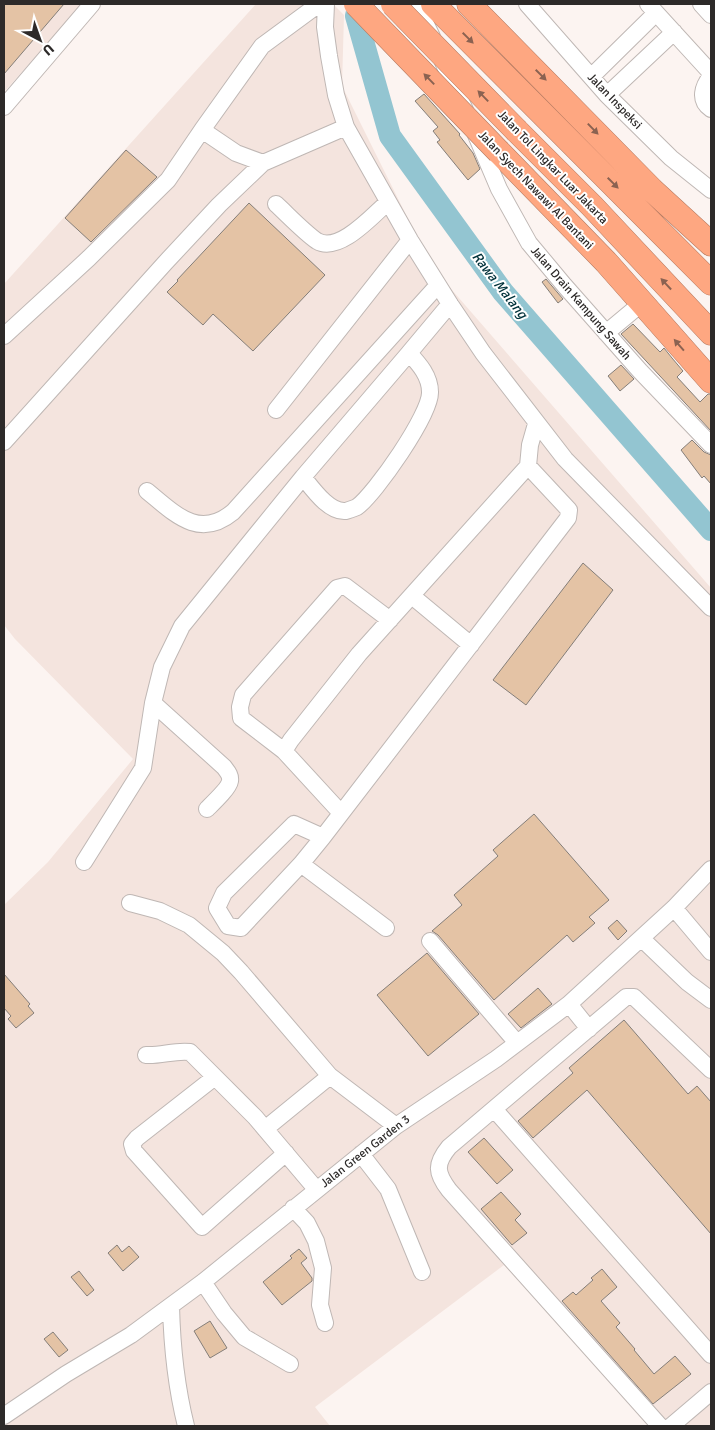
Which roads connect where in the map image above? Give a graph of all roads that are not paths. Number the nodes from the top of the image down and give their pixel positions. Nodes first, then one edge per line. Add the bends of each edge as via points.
1 (92, 4) edge
2 (319, 4) edge
3 (326, 4) edge
4 (356, 4) edge
5 (393, 4) edge
6 (420, 4) edge
7 (433, 4) edge
8 (469, 4) edge
9 (527, 4) edge
10 (701, 4) edge
11 (652, 8) edge
12 (711, 15) edge
13 (674, 32) junction
14 (711, 74) edge
15 (591, 77) junction
16 (607, 95) junction
17 (4, 107) edge
18 (711, 109) edge
19 (346, 127) junction
20 (202, 130) junction
21 (263, 163) junction
22 (711, 190) edge
23 (388, 202) junction
24 (276, 204) dead end
25 (410, 240) junction
26 (711, 244) edge
27 (709, 278) edge
28 (438, 285) junction
29 (642, 303) junction
30 (450, 304) junction
31 (606, 333) junction
32 (711, 333) edge
33 (4, 336) edge
34 (409, 353) junction
35 (711, 381) edge
36 (276, 410) dead end
37 (536, 424) junction
38 (4, 442) edge
39 (711, 445) edge
40 (528, 466) junction
41 (302, 477) junction
42 (147, 491) dead end
43 (412, 596) junction
44 (711, 608) edge
45 (390, 620) junction
46 (471, 645) junction
47 (153, 703) junction
48 (284, 752) junction
49 (207, 809) dead end
50 (341, 813) junction
51 (323, 837) junction
52 (84, 862) dead end
53 (301, 864) junction
54 (711, 869) edge
55 (130, 903) dead end
56 (674, 908) junction
57 (386, 928) dead end
58 (641, 938) junction
59 (430, 940) dead end
60 (711, 952) edge
61 (711, 1000) edge
62 (570, 1004) junction
63 (589, 1029) junction
64 (517, 1043) junction
65 (146, 1055) dead end
66 (711, 1070) edge
67 (330, 1076) junction
68 (215, 1077) junction
69 (494, 1109) junction
70 (396, 1126) junction
71 (265, 1128) junction
72 (286, 1153) junction
73 (362, 1154) junction
74 (316, 1189) junction
75 (293, 1208) junction
76 (422, 1272) dead end
77 (203, 1282) junction
78 (170, 1306) junction
79 (326, 1323) dead end
80 (711, 1355) edge
81 (290, 1364) dead end
82 (711, 1392) edge
83 (4, 1416) edge
84 (186, 1426) edge
85 (660, 1426) edge
86 (671, 1426) edge

1 - 17 street
2 - 20 street via 262,46
3 - 19 street via 329,56
29 -> 4 highway, Jalan Syech Nawawi Al Bantani, bridge
32 -> 5 highway, Jalan Tol Lingkar Luar Jakarta, bridge via 592,206
6 - 31 street, Jalan Drain Kampung Sawah via 421,14 499,189 529,242
7 -> 27 highway
8 -> 26 highway via 652,190
9 - 15 street, Jalan Inspeksi
10 - 12 street
11 - 13 street
11 - 15 street
13 - 14 street
13 - 16 street
14 - 18 street via 702,92 703,100
15 - 16 street, Jalan Inspeksi
16 - 22 street, Jalan Inspeksi via 672,158
19 - 21 street
19 - 23 street
20 - 21 street via 236,152
20 - 33 street via 168,180 76,271
21 - 38 street via 218,205
23 - 24 street via 349,236 334,243 319,242
23 - 25 street
25 - 28 street
25 - 36 street
28 - 30 street
28 - 42 street via 223,520 210,525 190,523
29 - 31 street
35 -> 29 highway, Jalan Syech Nawawi Al Bantani
30 - 34 street
30 - 37 street
31 - 39 street, Jalan Drain Kampung Sawah
34 - 41 street
34 - 41 street via 428,379 431,394 412,436 371,491 357,507 345,511 328,505
37 - 40 street
37 - 44 street via 565,459
40 - 43 street
40 - 46 street via 569,510 568,518
41 - 47 street via 182,626 162,667
43 - 45 street
43 - 46 street
45 - 48 street
45 - 48 street via 344,586 337,588 243,695 241,718
46 - 50 street
47 - 49 street via 229,774 229,785
47 - 52 street via 143,768
48 - 50 street
50 - 51 street
51 - 53 street
51 - 53 street via 294,824 224,893 217,908 228,926 241,928
53 - 57 street
54 - 56 street, Jalan Green Garden 3
55 - 67 street via 160,911 189,926 223,953
56 - 58 street, Jalan Green Garden 3
56 - 60 street
58 - 61 street
58 - 62 street, Jalan Green Garden 3
59 - 64 street
62 - 63 street
62 - 64 street, Jalan Green Garden 3
63 - 66 street via 618,1002 634,997
63 - 69 street
64 - 70 street, Jalan Green Garden 3
65 - 68 street via 190,1052
67 - 70 street
67 - 71 street
68 - 71 street
68 - 72 street via 132,1144 134,1151 202,1227
69 - 80 street
69 - 85 street via 442,1156 438,1167 442,1180
70 - 73 street, Jalan Green Garden 3
71 - 72 street
72 - 74 street
73 - 74 street, Jalan Green Garden 3
73 - 76 street via 388,1189
74 - 75 street, Jalan Green Garden 3
75 - 77 street, Jalan Green Garden 3
75 - 79 street via 307,1223 316,1241 323,1268 320,1305
77 - 78 street, Jalan Green Garden 3
77 - 81 street via 244,1337
78 - 83 street, Jalan Green Garden 3 via 131,1335
78 - 84 street via 177,1386
82 - 86 street

